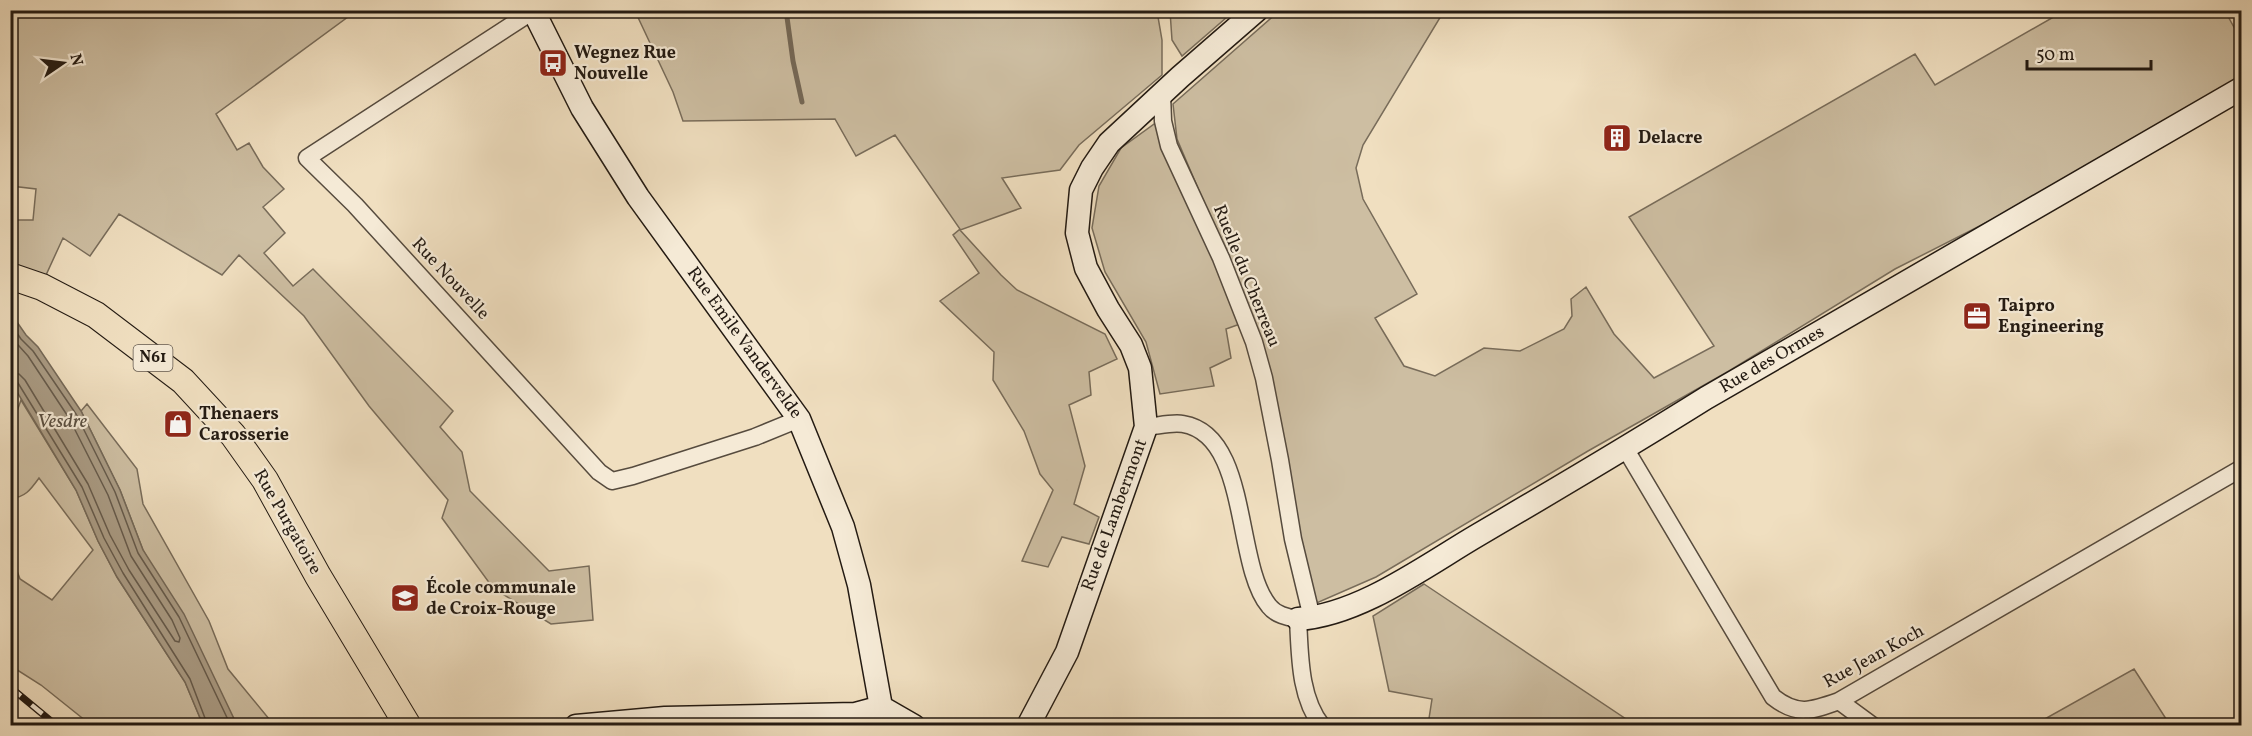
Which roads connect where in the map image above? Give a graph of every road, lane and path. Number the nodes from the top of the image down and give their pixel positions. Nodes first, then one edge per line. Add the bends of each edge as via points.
1 (1257, 10) edge
2 (533, 11) edge
3 (2241, 88) edge
4 (1162, 94) junction
5 (10, 276) edge
6 (799, 419) junction
7 (1146, 427) junction
8 (1625, 448) junction
9 (2241, 468) edge
10 (1305, 619) junction
11 (1839, 701) junction
12 (886, 716) edge
13 (408, 726) edge
14 (576, 726) edge
15 (914, 726) edge
16 (1028, 726) edge
17 (1322, 726) edge
18 (1872, 726) edge

1 - 4 street
2 - 6 street, Rue Emile Vandervelde via 582,108 638,196
2 - 6 street, Rue Nouvelle via 307,158 612,481
3 - 8 street, Rue des Ormes
4 - 7 street via 1109,143 1092,168 1082,190 1077,233 1086,268 1131,345 1140,368
4 - 10 street, Ruelle du Cherreau via 1169,146 1221,258 1254,342 1278,448
5 - 13 main road, Rue Purgatoire / N61 via 42,287 96,315 183,381 233,435 265,480
6 - 12 street, Rue Emile Vandervelde via 843,527
7 - 10 street, Rue de Lambermont via 1182,424 1198,429 1212,440 1232,480 1253,573 1262,595 1270,608 1281,615
7 - 16 street, Rue de Lambermont via 1066,652
8 - 10 street, Rue des Ormes via 1375,596
8 - 11 street, Rue Jean Koch via 1773,697 1797,711
9 - 11 street, Rue Jean Koch
10 - 17 street, Ruelle du Cherreau via 1302,674 1313,715
11 - 18 street
12 - 14 street via 665,718
12 - 15 street

